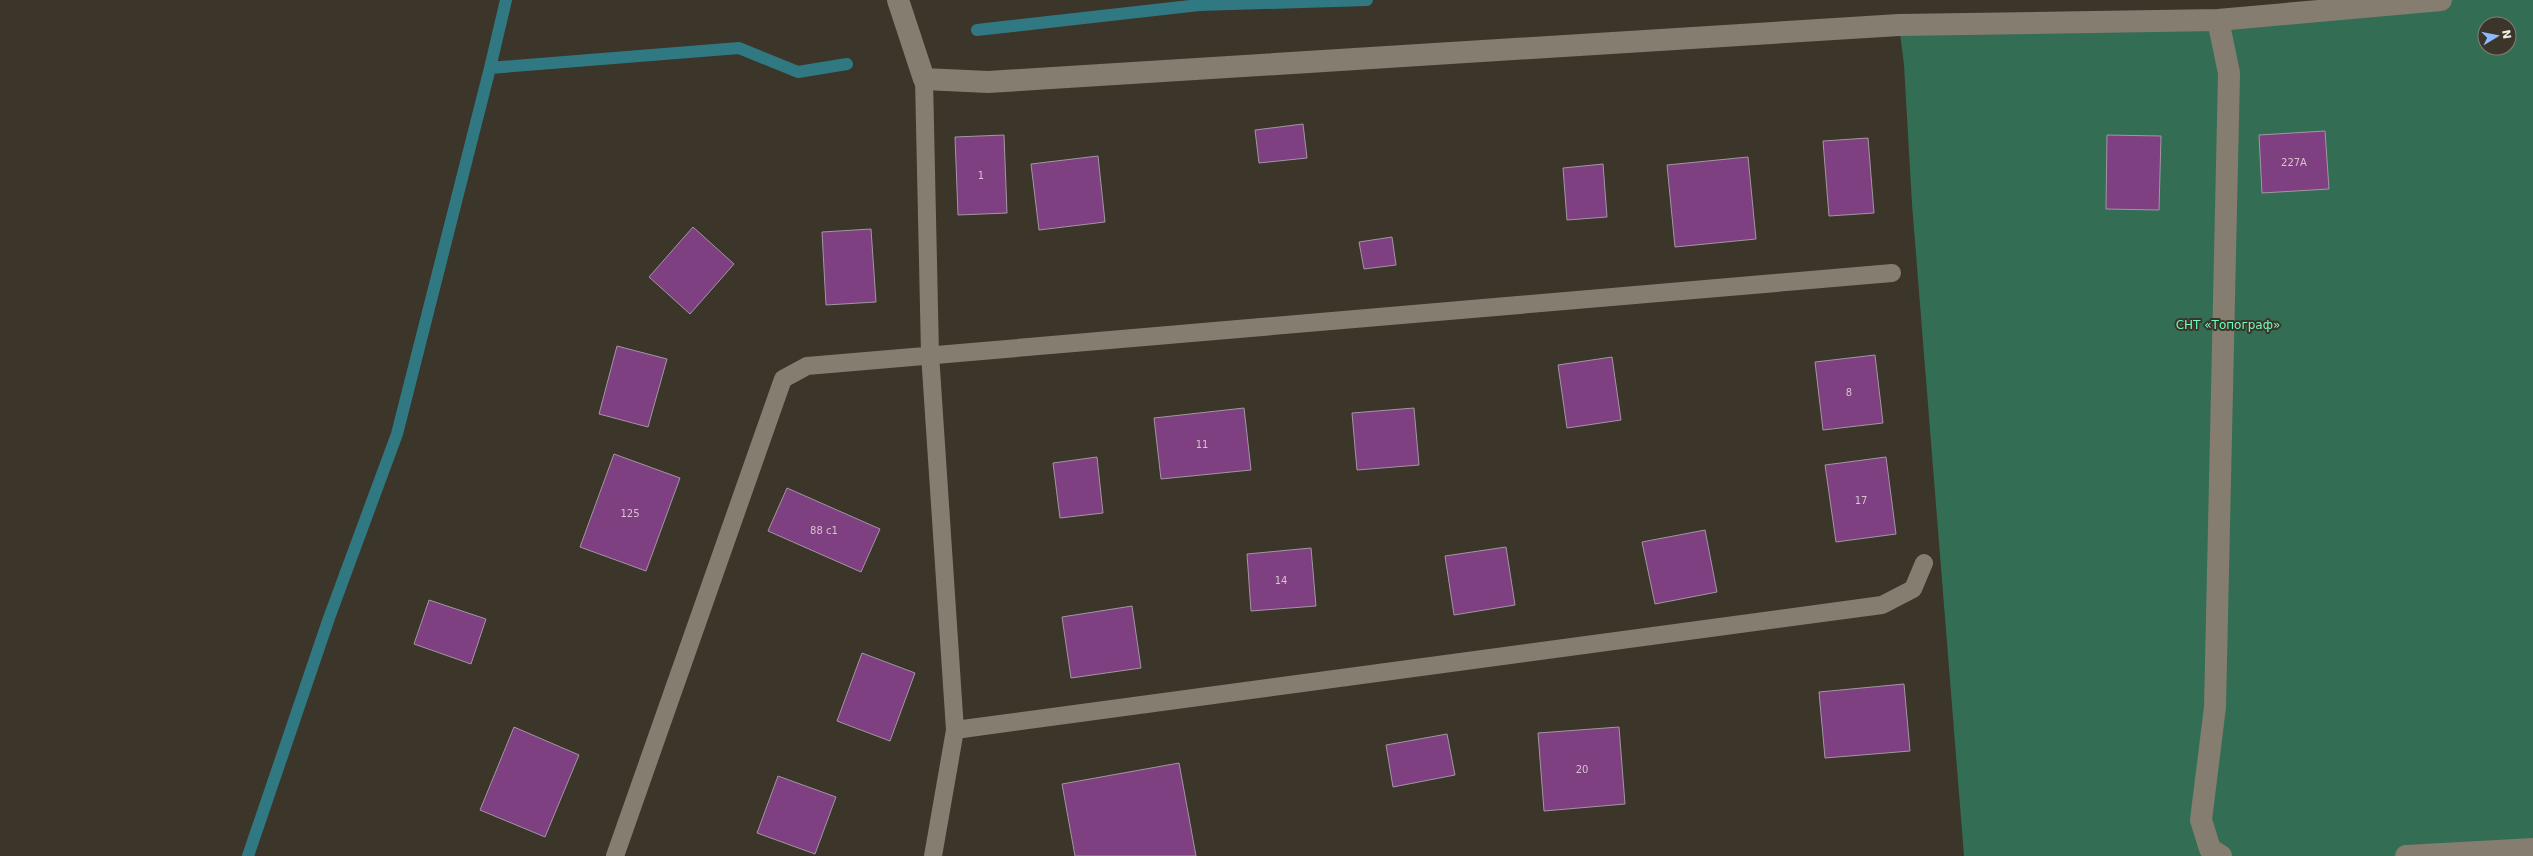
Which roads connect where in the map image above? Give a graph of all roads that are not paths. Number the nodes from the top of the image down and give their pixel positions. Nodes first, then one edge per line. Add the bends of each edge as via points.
1 (898, 0) edge
2 (2441, 0) edge
3 (2218, 20) junction
4 (924, 79) junction
5 (1892, 273) dead end
6 (930, 354) junction
7 (1924, 562) dead end
8 (955, 730) junction
9 (2533, 849) edge
10 (616, 856) edge
11 (933, 856) edge
12 (2220, 856) edge
13 (2406, 856) edge

1 - 4 street
2 - 3 street
3 - 4 street via 1899,25 988,82
3 - 12 street via 2229,73 2216,699 2201,820 2210,849
4 - 6 lane
5 - 6 lane
6 - 8 lane
6 - 10 lane via 807,366 783,379
7 - 8 lane via 1913,589 1882,605
8 - 11 lane
9 - 13 street

